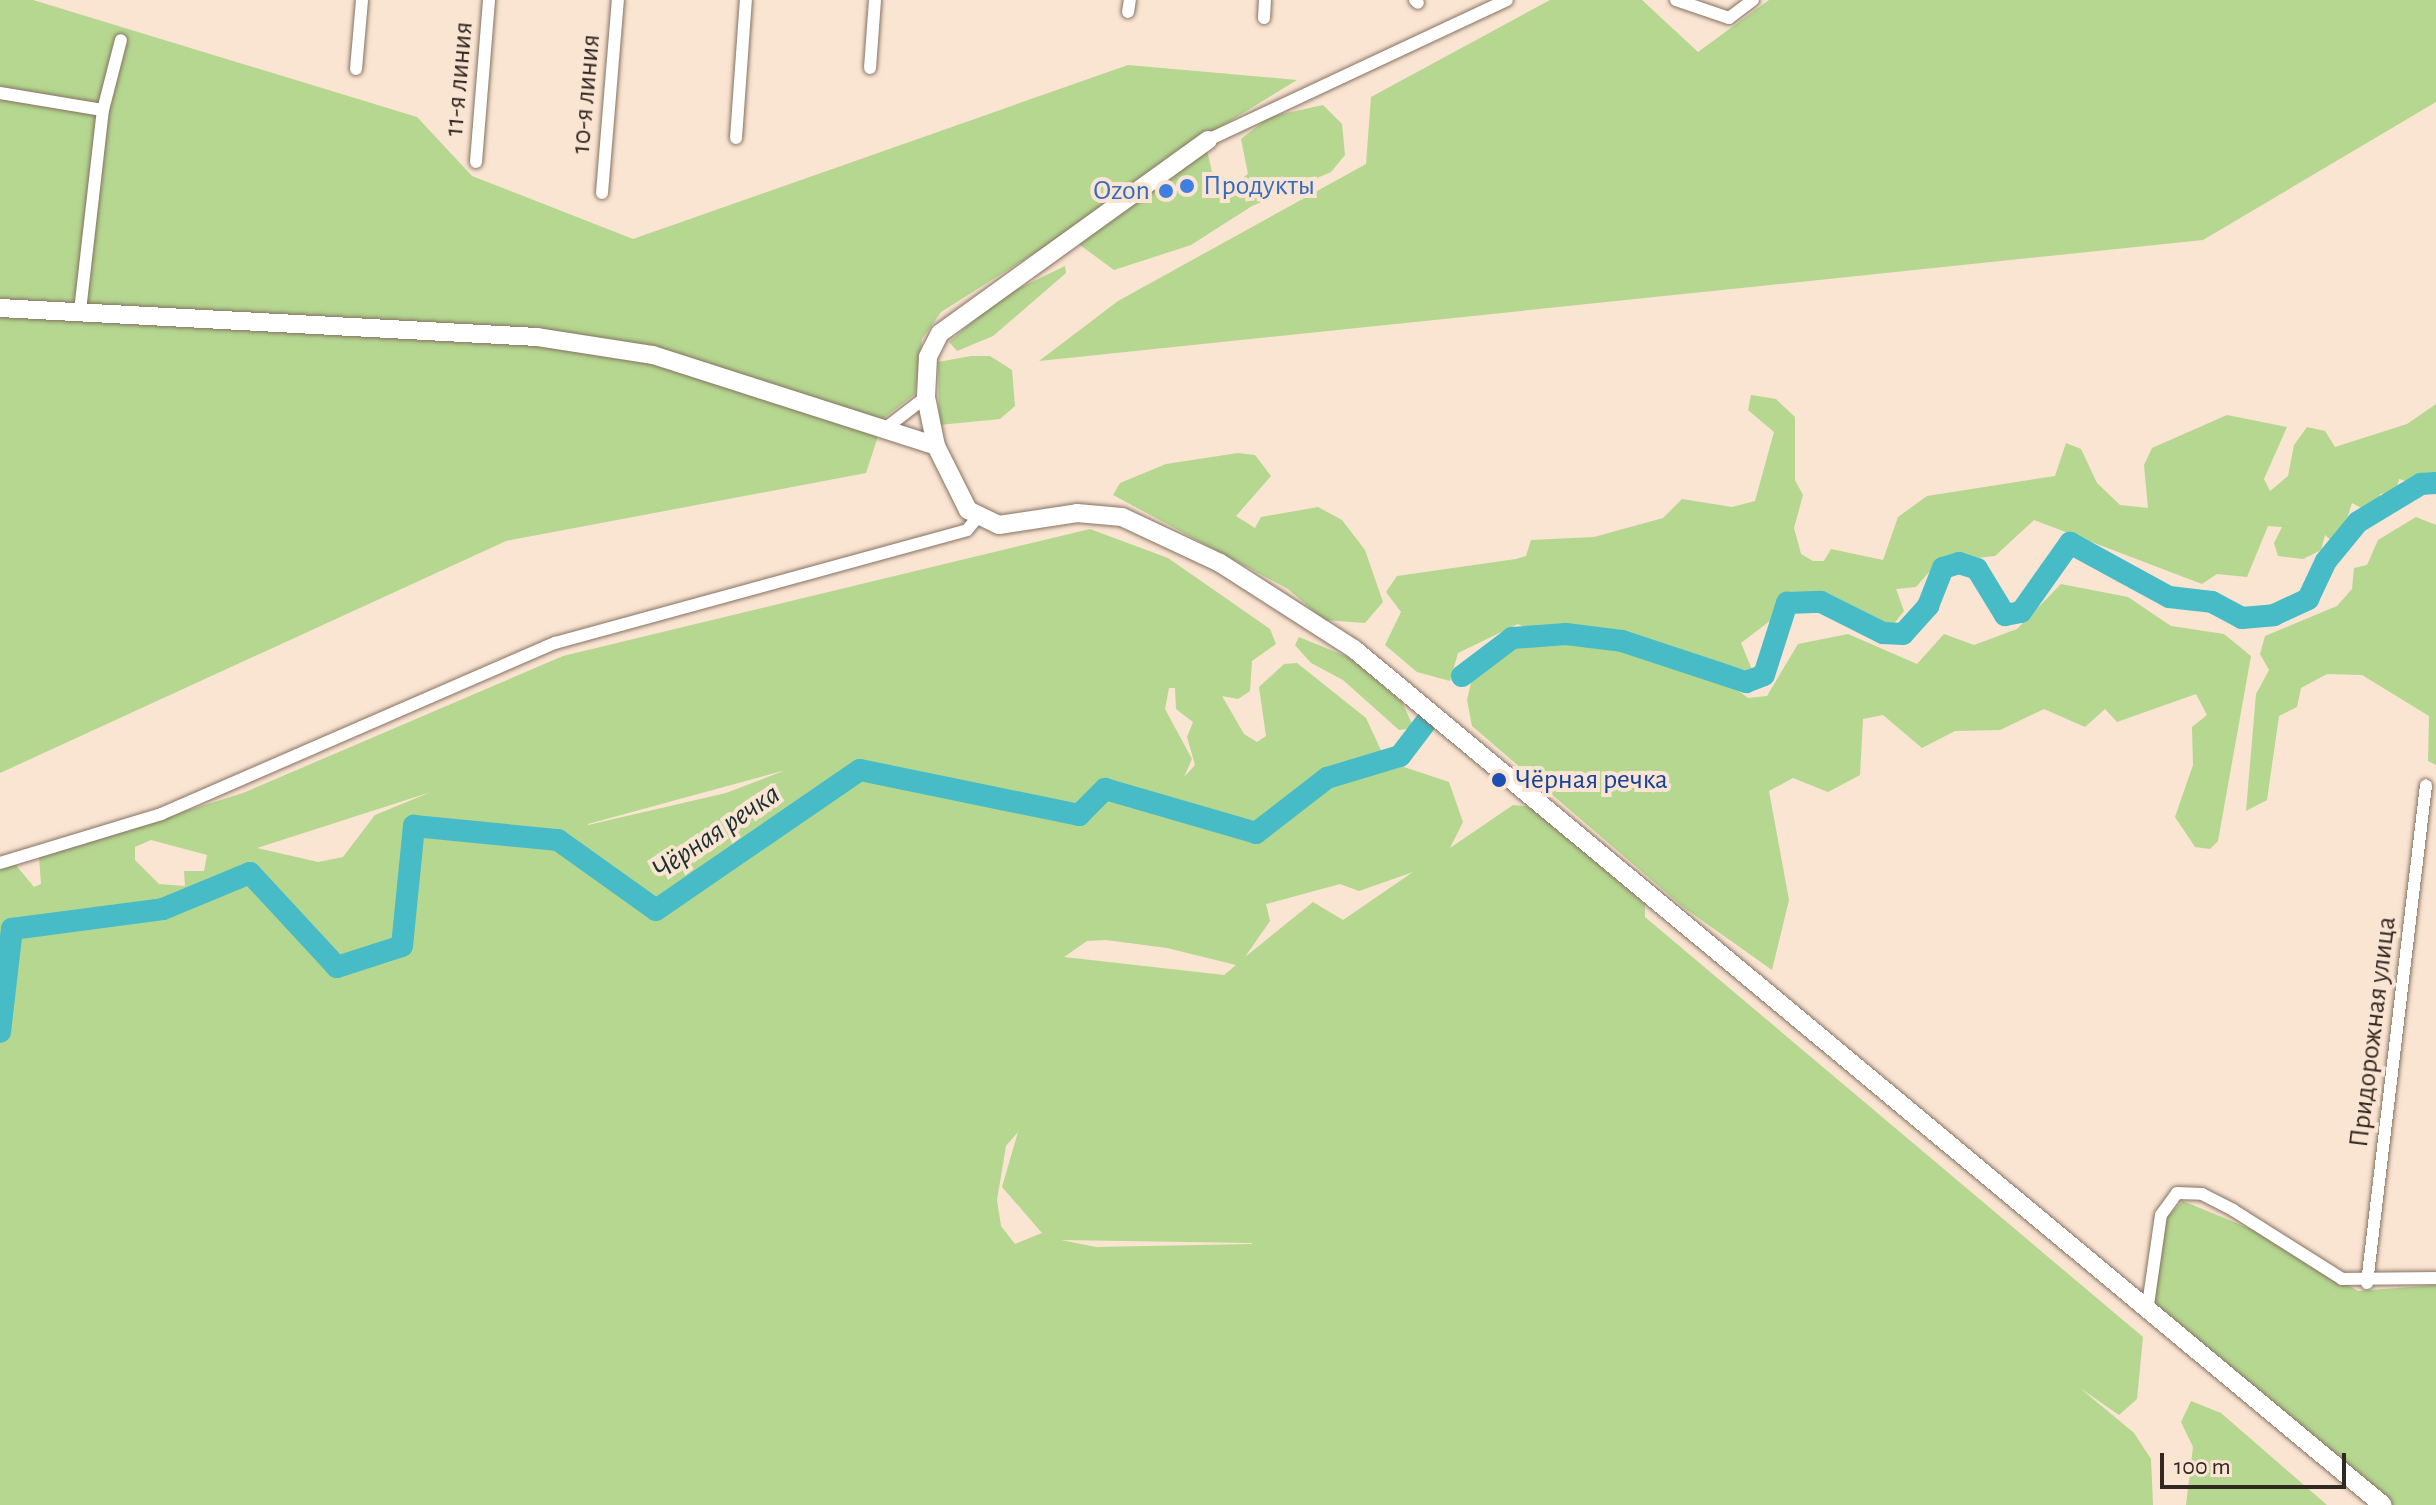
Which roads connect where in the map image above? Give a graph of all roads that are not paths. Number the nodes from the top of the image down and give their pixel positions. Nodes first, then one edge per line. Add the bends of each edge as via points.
1 (362, 0) edge
2 (489, 0) edge
3 (618, 0) edge
4 (746, 0) edge
5 (875, 0) edge
6 (1265, 0) edge
7 (1507, 0) edge
8 (1676, 0) edge
9 (1753, 0) edge
10 (1264, 18) dead end
11 (121, 40) dead end
12 (870, 68) dead end
13 (356, 69) dead end
14 (0, 93) edge
15 (103, 110) junction
16 (736, 138) dead end
17 (1208, 140) joint
18 (476, 162) dead end
19 (602, 193) dead end
20 (0, 308) edge
21 (80, 311) junction
22 (926, 397) junction
23 (887, 427) junction
24 (936, 446) junction
25 (978, 517) junction
26 (2426, 785) dead end
27 (0, 863) edge
28 (2436, 1278) edge
29 (2367, 1283) junction
30 (2147, 1313) junction
31 (2383, 1505) edge

1 - 13 street
2 - 18 street, 11-я линия
3 - 19 street, 10-я линия
4 - 16 street
5 - 12 street
6 - 10 street
7 - 17 street
8 - 9 street via 1729,18
11 - 15 street
14 - 15 street
15 - 21 street
17 - 22 street via 1044,263 949,322 928,357
20 - 21 street
21 - 23 street via 537,337 653,355
22 - 23 street
22 - 24 street
23 - 24 street
24 - 25 street via 961,500
25 - 27 street via 967,530 555,643 161,814
25 - 30 street via 999,525 1077,513 1122,517 1290,604 1416,697
26 - 29 street, Придорожная улица
28 - 29 street
29 - 30 street via 2342,1279 2202,1194 2177,1193 2161,1215
30 - 31 street

